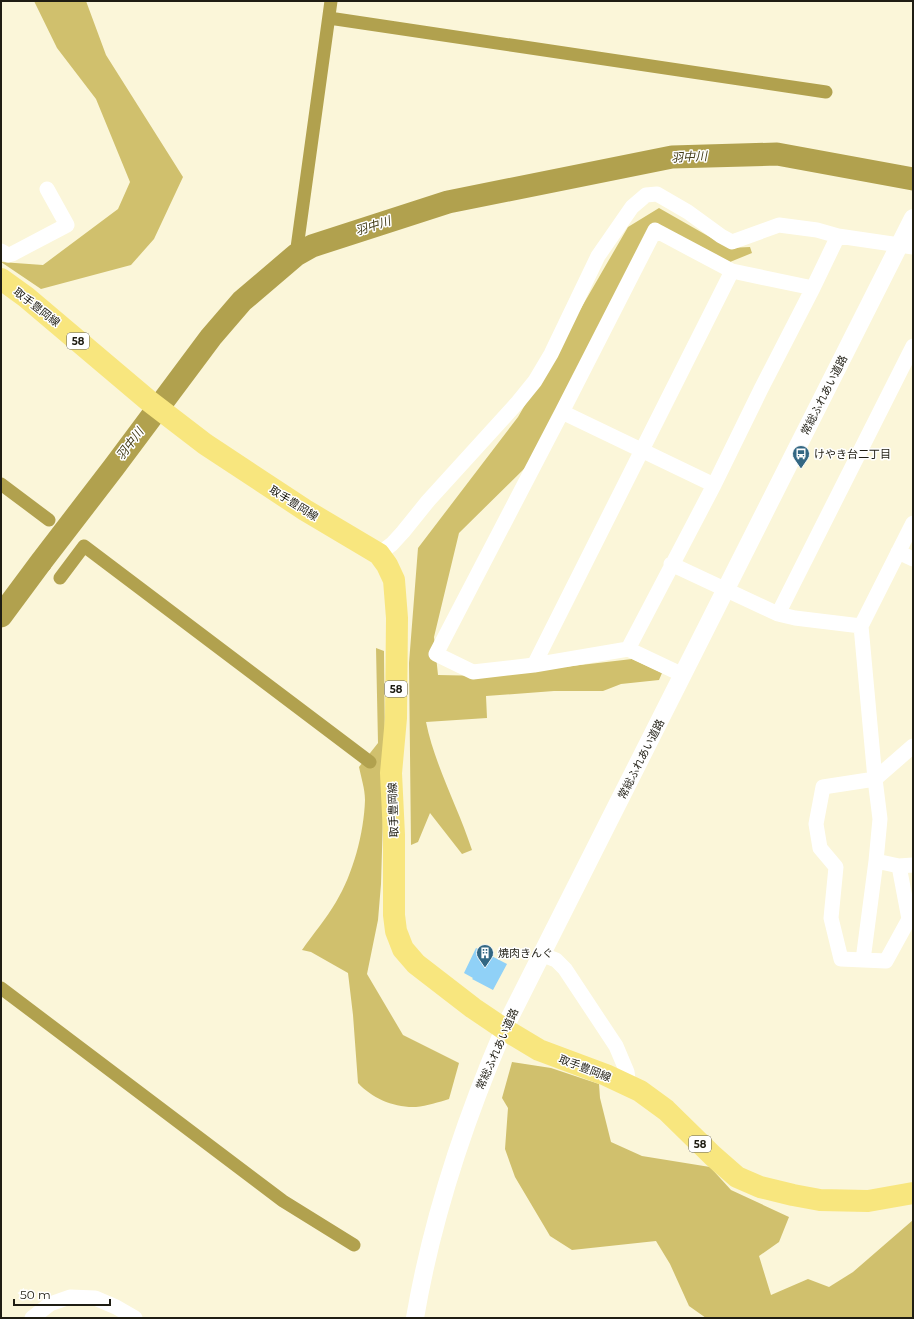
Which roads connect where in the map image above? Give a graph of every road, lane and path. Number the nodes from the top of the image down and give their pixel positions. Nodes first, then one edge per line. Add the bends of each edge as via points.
1 (47, 189) dead end
2 (913, 218) edge
3 (838, 236) junction
4 (906, 246) edge
5 (1, 251) edge
6 (732, 271) junction
7 (3, 284) edge
8 (813, 288) junction
9 (913, 346) edge
10 (562, 412) junction
11 (642, 450) junction
12 (714, 485) junction
13 (913, 523) edge
14 (898, 552) junction
15 (379, 554) junction
16 (913, 559) edge
17 (671, 564) junction
18 (725, 590) junction
19 (778, 614) junction
20 (861, 626) junction
21 (628, 649) junction
22 (534, 665) junction
23 (683, 675) junction
24 (913, 746) edge
25 (875, 779) junction
26 (876, 861) junction
27 (906, 865) edge
28 (542, 955) junction
29 (863, 960) junction
30 (504, 1030) junction
31 (629, 1086) junction
32 (913, 1193) edge
33 (51, 1311) edge
34 (117, 1312) edge
35 (32, 1318) edge
36 (135, 1318) edge
37 (415, 1318) edge

1 - 5 street via 67,225 12,254 8,255
2 - 4 street, 常総ふれあい道路
3 - 4 street
3 - 8 street
3 - 15 street via 780,225 732,242 657,194 646,195 632,207 598,256 555,347 535,381 403,532
4 - 18 street, 常総ふれあい道路
6 - 8 street
6 - 10 street via 655,230
6 - 11 street
7 - 15 main road, 取手豊岡線 / 58 via 26,297 205,444 305,510
8 - 12 street
9 - 19 street
10 - 11 street
10 - 22 street via 436,654 473,672
11 - 12 street
11 - 22 street
12 - 17 street
13 - 14 street
14 - 16 street
14 - 20 street
15 - 30 main road, 取手豊岡線 / 58 via 394,580 397,618 396,718 391,773 396,930 403,949 416,964
17 - 18 street
17 - 21 street
18 - 19 street
18 - 23 street, 常総ふれあい道路
19 - 20 street
20 - 25 street
21 - 22 street
21 - 23 street
23 - 28 street, 常総ふれあい道路
24 - 25 street
25 - 26 street via 880,819
25 - 29 street via 823,787 816,824 820,848 836,867 831,918 841,959
26 - 27 street
26 - 29 street
27 - 29 street via 909,919 886,961
28 - 30 street, 常総ふれあい道路
28 - 31 street via 556,960 565,970 616,1046 627,1072
30 - 31 main road, 取手豊岡線 / 58 via 539,1050
30 - 37 street, 常総ふれあい道路 via 467,1121 449,1174 430,1244
31 - 32 main road, 取手豊岡線 / 58 via 666,1110 737,1177 760,1187 807,1198 842,1201 868,1201
33 - 34 street via 70,1297 95,1298
33 - 35 street
34 - 36 street

